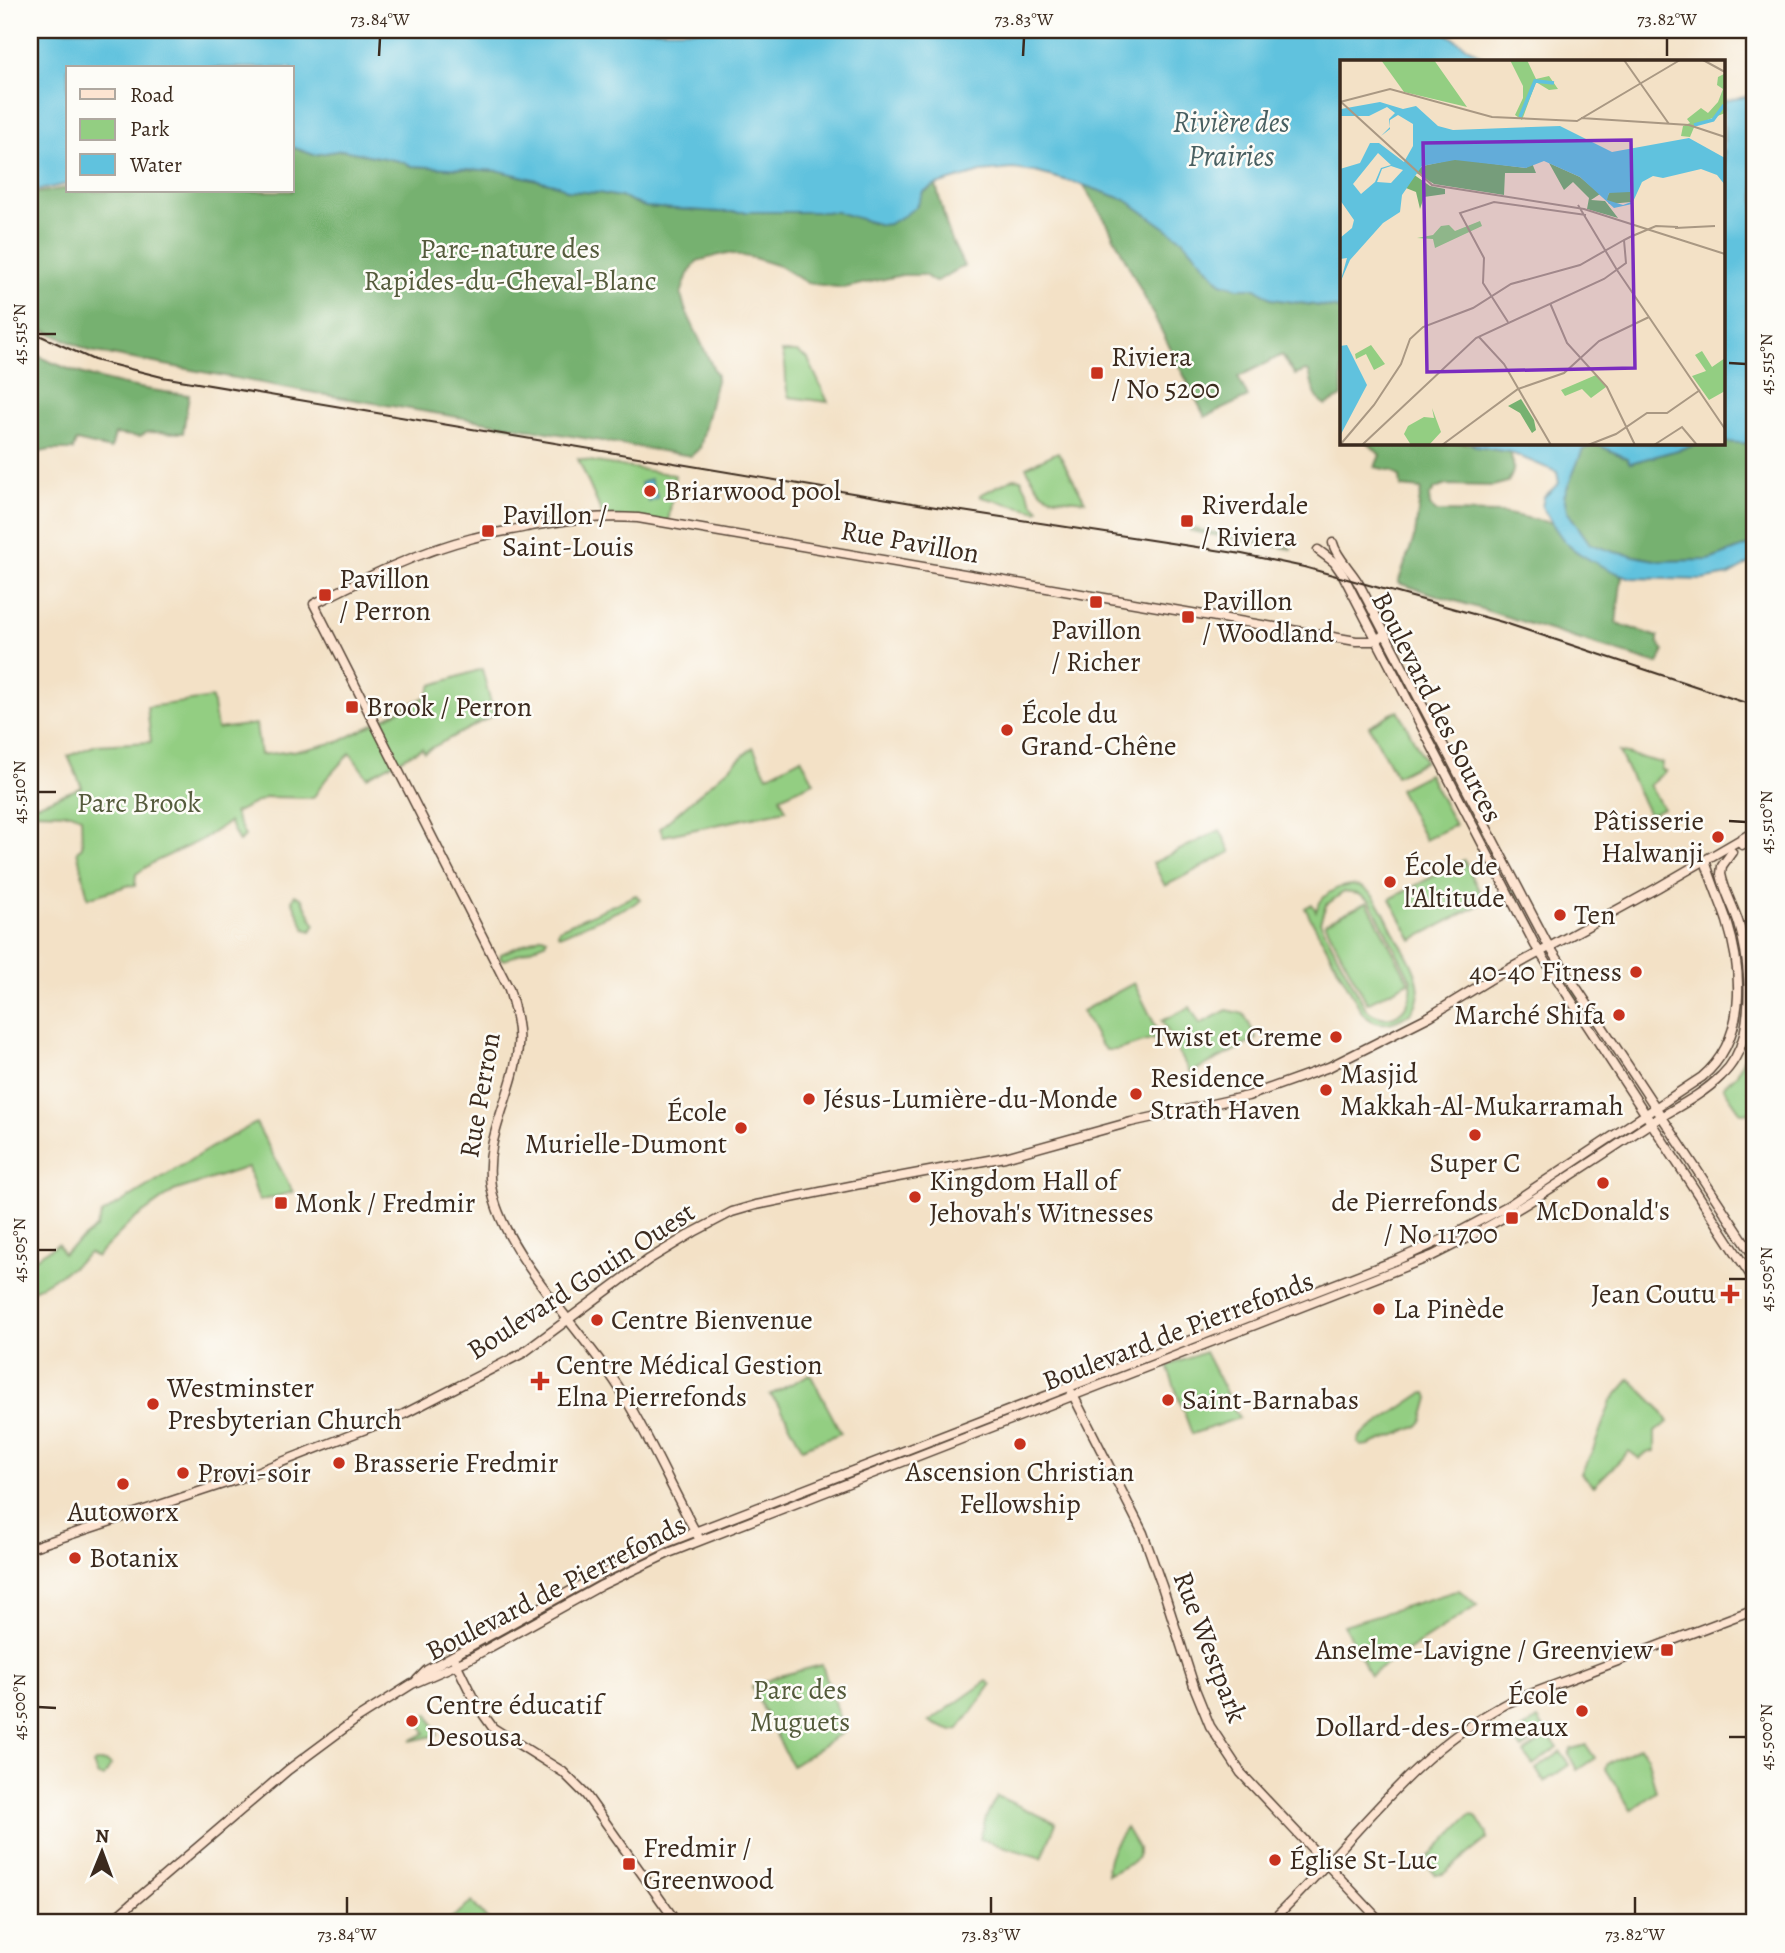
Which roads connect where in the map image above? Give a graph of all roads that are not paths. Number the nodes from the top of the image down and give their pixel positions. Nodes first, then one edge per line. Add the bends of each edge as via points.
1 (1333, 542) dead end
2 (1318, 550) dead end
3 (314, 604) joint
4 (1385, 635) junction
5 (1376, 640) junction
6 (1755, 831) edge
7 (1755, 838) edge
8 (1732, 852) junction
9 (1706, 862) junction
10 (1550, 947) junction
11 (1540, 953) junction
12 (1657, 1108) junction
13 (1662, 1116) junction
14 (1649, 1119) junction
15 (1755, 1258) edge
16 (1755, 1282) edge
17 (569, 1320) junction
18 (1071, 1392) junction
19 (695, 1531) junction
20 (700, 1540) junction
21 (30, 1548) edge
22 (1755, 1609) edge
23 (454, 1660) junction
24 (1326, 1864) junction
25 (109, 1923) edge
26 (677, 1923) edge
27 (1269, 1923) edge
28 (1382, 1923) edge

1 - 4 street, Boulevard des Sources
2 - 5 street, Boulevard des Sources via 1338,567
3 - 5 street, Rue Pavillon via 371,575 473,538 603,516 638,518 1356,641
3 - 17 street, Rue Perron via 509,989 518,1046 491,1151 491,1189 518,1250
4 - 5 street
4 - 10 street, Boulevard des Sources
5 - 11 street, Boulevard des Sources
6 - 9 street, Boulevard Gouin Ouest
7 - 8 street, Boulevard Gouin Ouest
8 - 9 street, Boulevard Gouin Ouest
8 - 13 street, Boulevard de Pierrefonds via 1721,874 1744,951 1748,999 1743,1040 1723,1075
9 - 10 street, Boulevard Gouin Ouest
9 - 12 street, Boulevard de Pierrefonds via 1731,939 1737,988 1735,1026 1726,1050 1712,1068
10 - 11 street, Boulevard Gouin Ouest
10 - 12 street, Boulevard des Sources
11 - 14 street, Boulevard des Sources
11 - 17 street, Boulevard Gouin Ouest via 1329,1067 1259,1092 998,1158 732,1212 648,1260
12 - 13 street, Boulevard des Sources
12 - 14 street, Boulevard de Pierrefonds
13 - 14 street, Boulevard de Pierrefonds
13 - 15 street, Boulevard des Sources
14 - 16 street, Boulevard des Sources
14 - 18 street, Boulevard de Pierrefonds via 1509,1205 1435,1243
17 - 19 street, Rue Perron via 620,1390
17 - 21 street, Boulevard Gouin Ouest via 501,1366 368,1430 244,1477
18 - 19 street, Boulevard de Pierrefonds
18 - 20 street, Boulevard de Pierrefonds
18 - 24 street, Rue Westpark via 1144,1537 1210,1726 1241,1773
19 - 20 street, Rue Perron
19 - 23 street, Boulevard de Pierrefonds via 607,1572
20 - 23 street, Boulevard de Pierrefonds
22 - 24 street via 1486,1714 1430,1756
23 - 25 street, Boulevard de Pierrefonds via 296,1763
23 - 26 street via 493,1728 563,1772 586,1795
24 - 27 street
24 - 28 street, Rue Westpark

